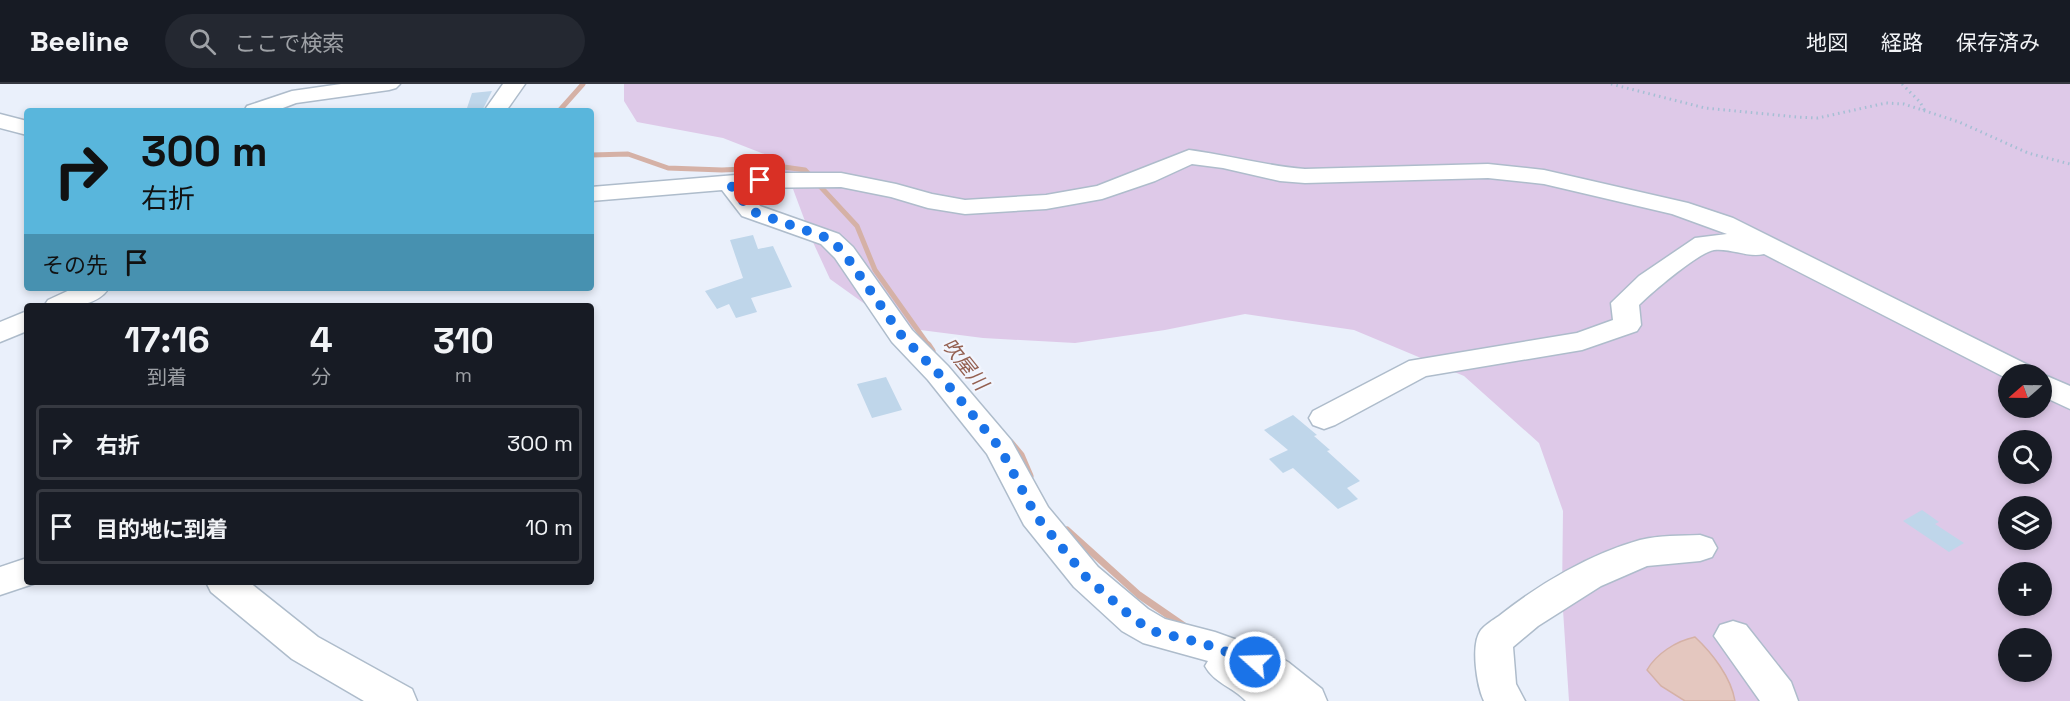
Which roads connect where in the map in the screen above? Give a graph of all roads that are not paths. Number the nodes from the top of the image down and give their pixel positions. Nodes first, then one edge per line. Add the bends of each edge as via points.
1 (389, 84) edge
2 (514, 84) edge
3 (264, 108) edge
4 (497, 108) edge
5 (0, 121) edge
6 (24, 127) edge
7 (729, 183) junction
8 (594, 194) edge
9 (751, 211) junction
10 (764, 240) dead end
11 (1790, 255) junction
12 (90, 291) edge
13 (64, 303) edge
14 (24, 321) edge
15 (0, 333) edge
16 (2003, 364) edge
17 (2052, 389) edge
18 (2070, 399) edge
19 (1324, 418) dead end
20 (1700, 548) dead end
21 (24, 573) edge
22 (0, 582) edge
23 (228, 585) edge
24 (1733, 636) dead end
25 (1217, 662) dead end
26 (398, 701) edge
27 (1267, 701) edge
28 (1308, 701) edge
29 (1506, 701) edge
30 (1779, 701) edge

1 - 3 street via 292,98
2 - 4 street
5 - 6 street
7 - 8 street
7 - 9 street
7 - 11 street via 841,180 965,207 1046,202 1102,192 1189,157 1305,176 1488,171 1544,177 1679,208 1724,223
9 - 10 street
9 - 28 street via 830,239 844,253 902,336 1000,448 1036,516 1094,584 1135,620 1156,632 1255,662
11 - 16 street
11 - 19 street via 1728,242 1704,243 1625,303 1628,325 1582,341 1419,368
12 - 13 street
14 - 15 street
17 - 18 street
20 - 29 street via 1643,553 1589,576 1502,634 1494,641 1497,688
21 - 22 street
23 - 26 street via 305,648
24 - 30 street
25 - 27 street via 1255,684

